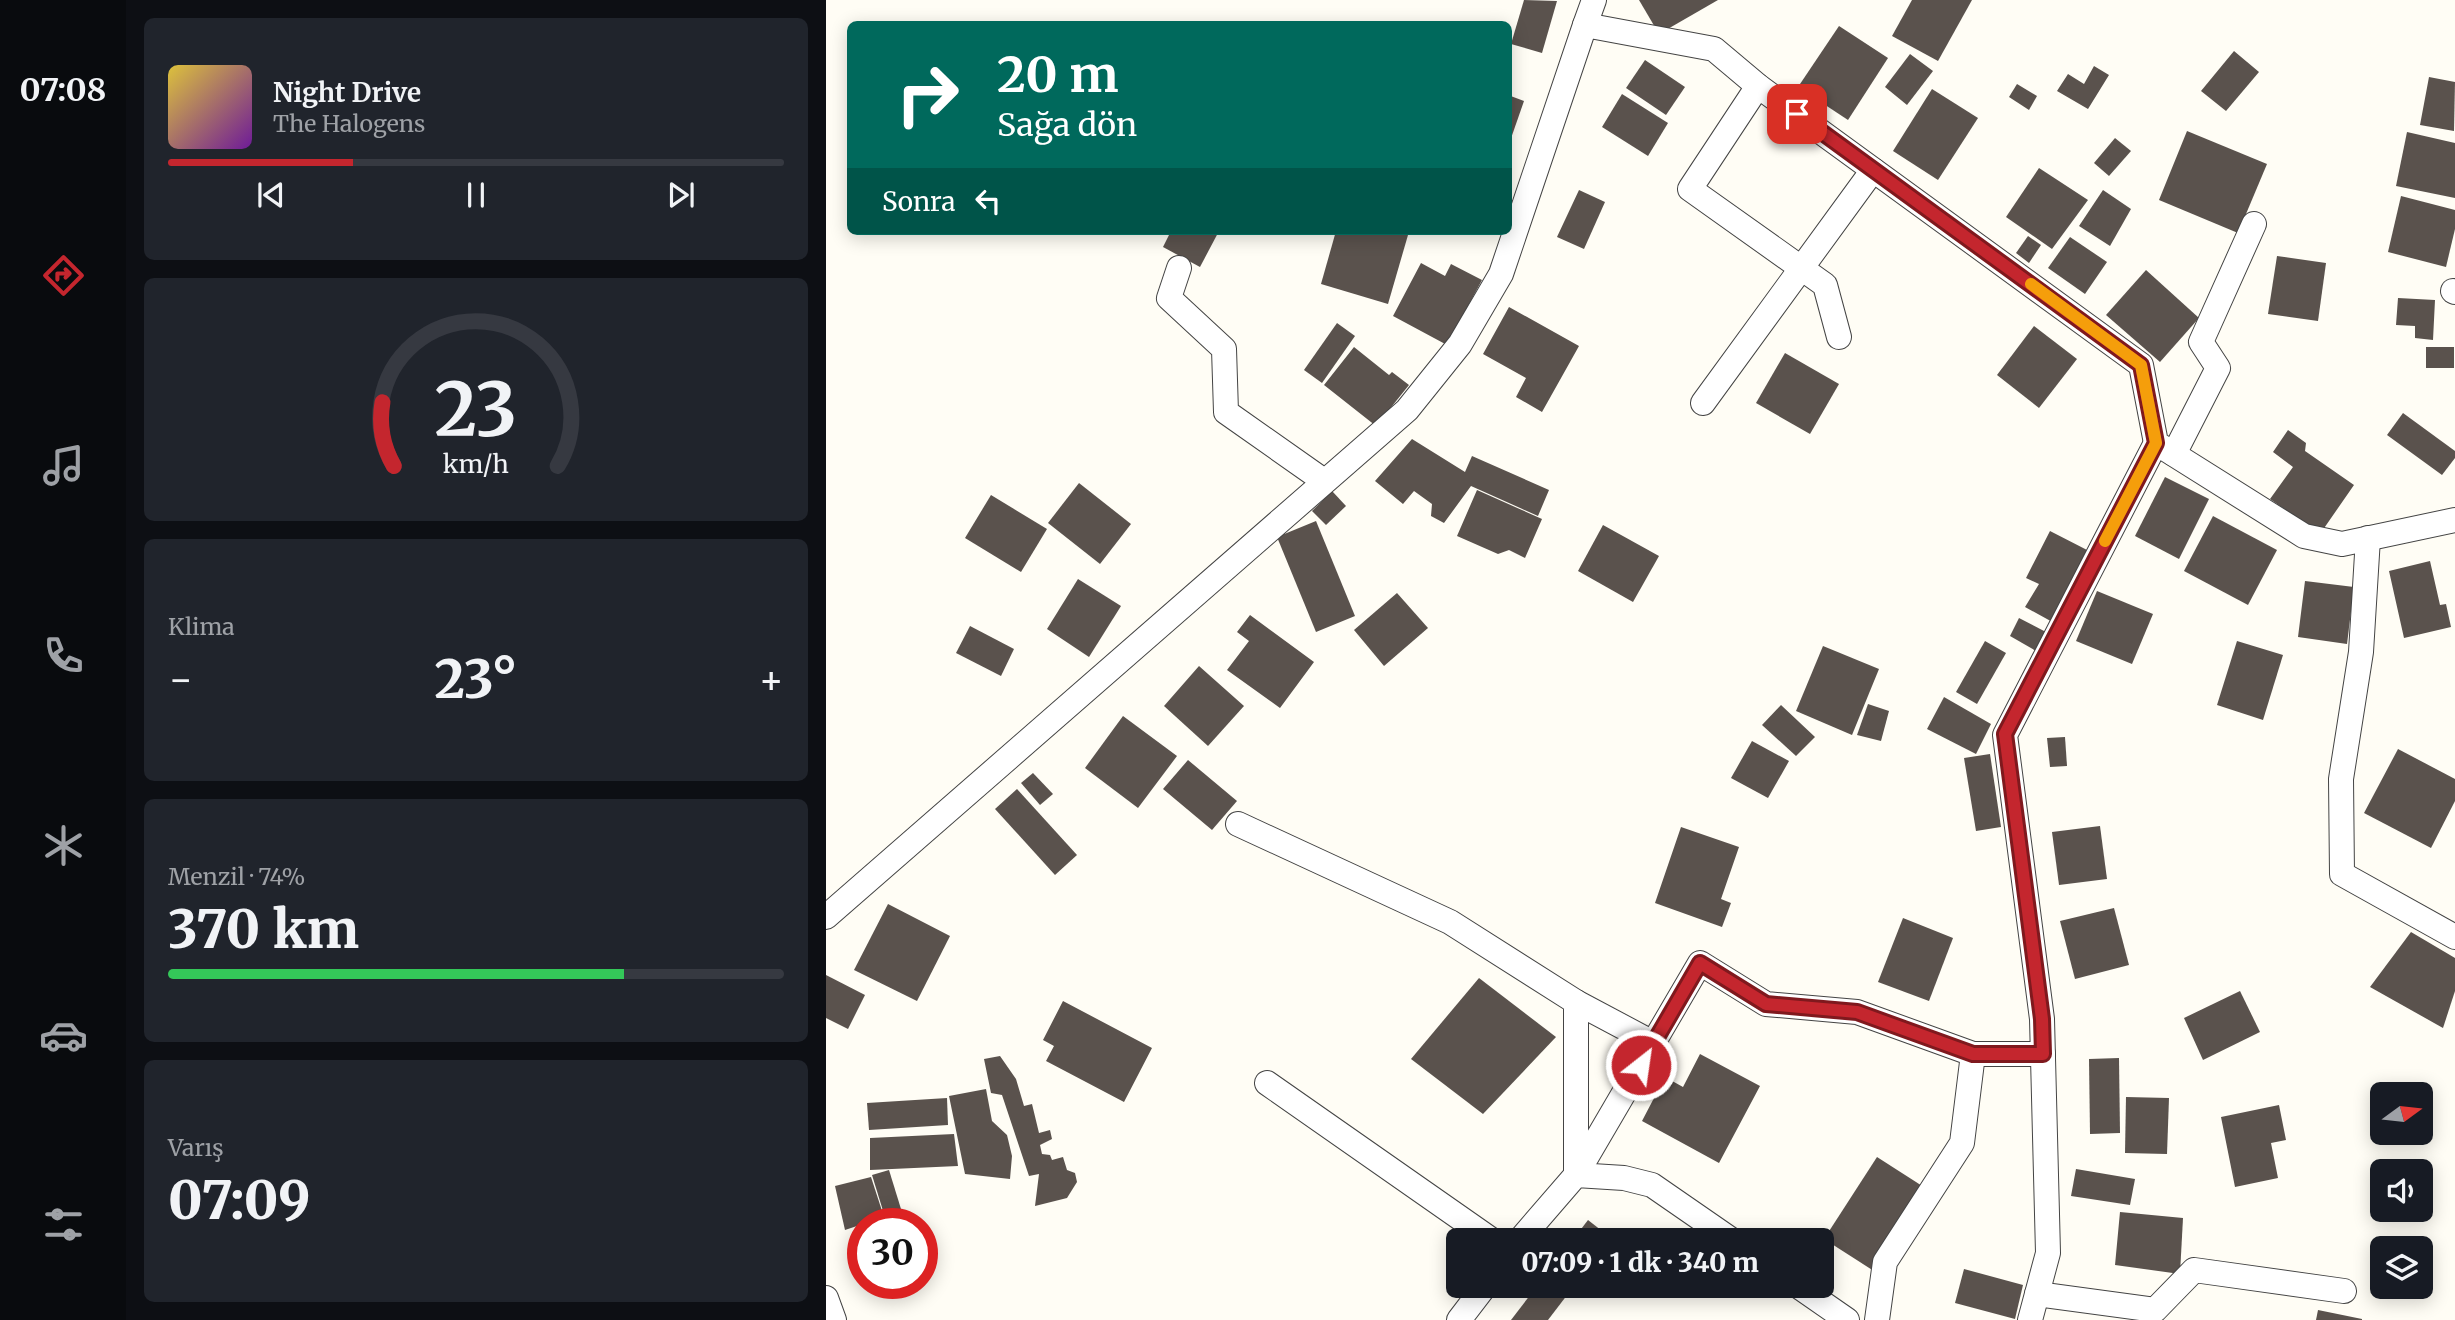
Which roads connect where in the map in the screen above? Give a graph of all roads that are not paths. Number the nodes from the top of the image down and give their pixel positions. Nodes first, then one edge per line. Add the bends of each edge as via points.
1 (1594, 0) edge
2 (1585, 25) junction
3 (1758, 86) junction
4 (1873, 170) junction
5 (2254, 224) dead end
6 (1180, 268) dead end
7 (1801, 268) junction
8 (1839, 337) dead end
9 (1703, 403) dead end
10 (2165, 449) junction
11 (1324, 481) junction
12 (2455, 520) edge
13 (2368, 538) junction
14 (1238, 824) dead end
15 (826, 917) edge
16 (2455, 937) edge
17 (1576, 1002) junction
18 (1653, 1043) junction
19 (1973, 1054) junction
20 (2043, 1054) junction
21 (1267, 1083) dead end
22 (1576, 1175) junction
23 (1474, 1228) edge
24 (1530, 1228) edge
25 (1714, 1228) edge
26 (2344, 1291) dead end
27 (2037, 1294) junction
28 (826, 1298) edge
29 (1476, 1298) edge
30 (1815, 1298) edge
31 (834, 1320) edge
32 (1459, 1320) edge
33 (1847, 1320) edge
34 (1877, 1320) edge
35 (2030, 1320) edge

1 - 2 street
2 - 3 street via 1714,49
2 - 11 street via 1501,274 1460,344 1407,410
3 - 4 street
3 - 7 street via 1690,189
4 - 7 street
4 - 10 street via 2141,365
5 - 10 street via 2201,342 2218,368
6 - 11 street via 1169,299 1224,349 1226,412
7 - 8 street via 1825,285
7 - 9 street
10 - 13 street via 2304,536 2342,544
10 - 20 street via 2005,734
11 - 15 street
12 - 13 street
13 - 16 street via 2361,652 2340,779 2342,874
14 - 17 street via 1450,922
17 - 18 street
17 - 22 street
18 - 19 street via 1700,963 1766,1004 1857,1012
18 - 22 street
19 - 20 street
19 - 34 street via 1962,1143 1885,1262
20 - 27 street via 2048,1253
21 - 23 street
22 - 24 street
22 - 25 street via 1652,1185
26 - 27 street via 2194,1270 2155,1310
27 - 35 street
28 - 31 street
29 - 32 street
30 - 33 street

